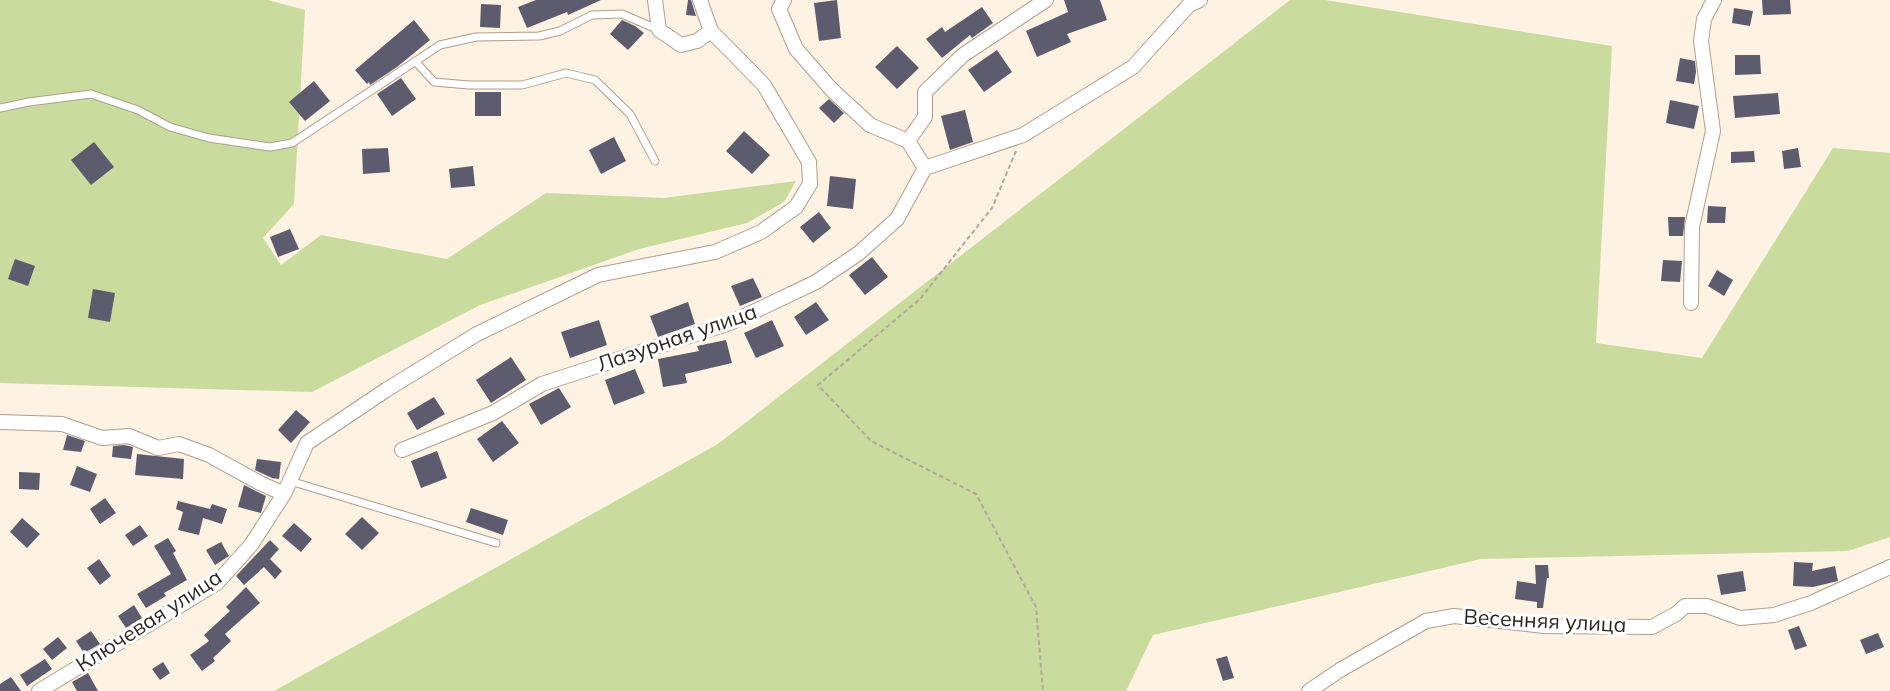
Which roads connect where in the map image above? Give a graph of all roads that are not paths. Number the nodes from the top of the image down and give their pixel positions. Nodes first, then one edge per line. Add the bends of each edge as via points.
1 (655, 0) edge
2 (700, 0) edge
3 (784, 0) edge
4 (1046, 0) edge
5 (1200, 0) edge
6 (1714, 0) edge
7 (659, 30) junction
8 (711, 31) junction
9 (415, 61) junction
10 (0, 108) edge
11 (908, 141) junction
12 (655, 161) dead end
13 (925, 168) junction
14 (1691, 303) dead end
15 (0, 422) edge
16 (402, 450) dead end
17 (287, 487) junction
18 (496, 543) dead end
19 (1890, 567) edge
20 (39, 691) edge
21 (1309, 691) edge

1 - 7 street
2 - 8 street
3 - 11 street via 779,9 796,49 831,90 870,125
4 - 11 street via 963,56 925,92 925,117
5 - 13 street via 1189,5 1133,67 1023,135
6 - 14 street via 1704,19 1701,41 1713,131 1692,227
7 - 8 street via 681,45 697,41
7 - 9 lane via 622,14 591,15 560,31 539,36 476,37 440,45
8 - 17 street via 764,86 809,162 810,183 796,207 761,232 715,252 598,275 477,334 307,443
9 - 10 lane via 292,143 270,147 209,138 170,127 138,110 91,94
9 - 12 lane via 434,82 522,85 566,73 595,80 630,114
11 - 13 street
13 - 16 street, Лазурная улица via 897,219 860,253 816,282 730,323 542,384 493,413
15 - 17 street via 62,424 102,438 129,436 158,448 179,444 209,455 260,483
17 - 18 lane
17 - 20 street, Ключевая улица via 251,545 217,583
19 - 21 street, Весенняя улица via 1811,603 1774,615 1740,618 1707,606 1685,606 1652,627 1544,626 1454,616 1426,621

